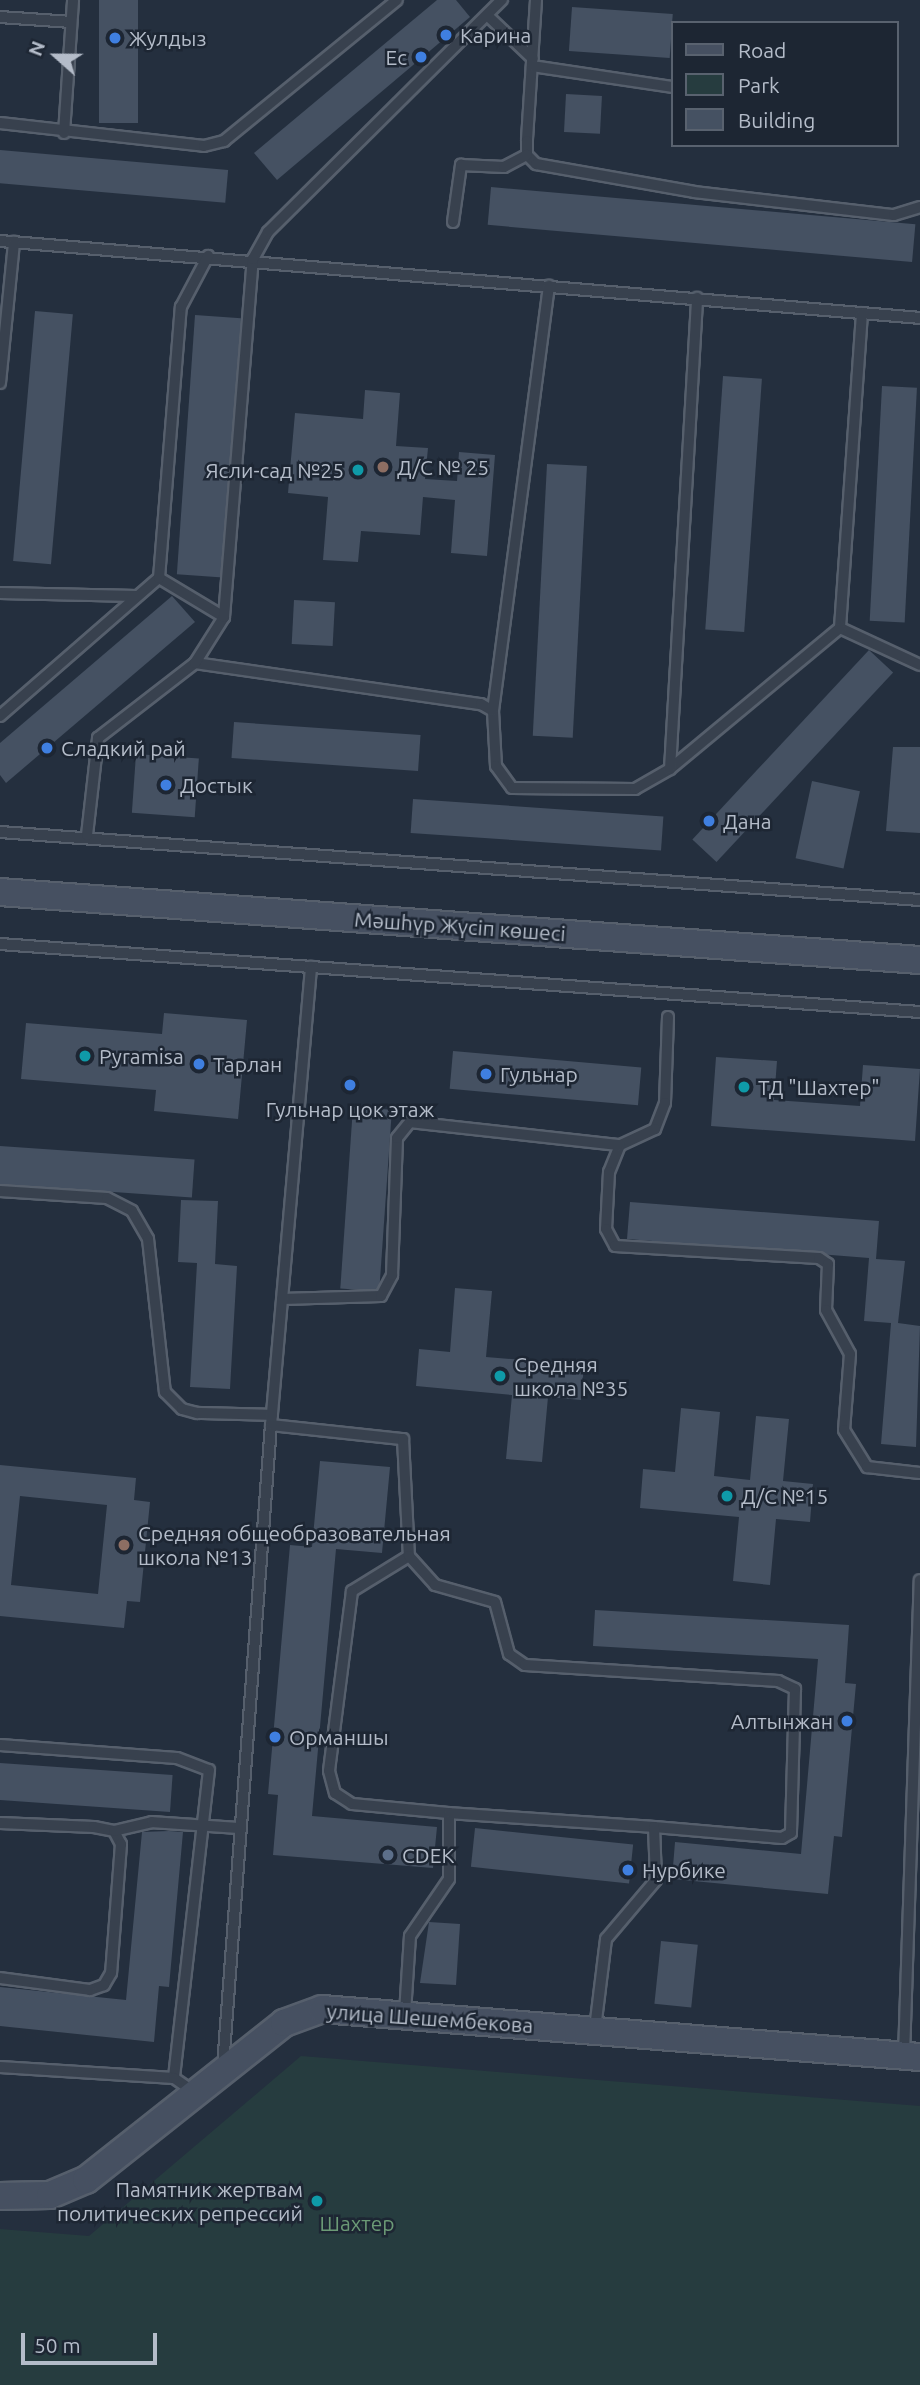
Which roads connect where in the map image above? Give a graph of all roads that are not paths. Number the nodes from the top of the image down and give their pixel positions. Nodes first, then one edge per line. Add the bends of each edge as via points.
1 (73, 0) edge
2 (397, 0) edge
3 (502, 0) edge
4 (536, 0) edge
5 (0, 17) edge
6 (489, 18) junction
7 (71, 22) junction
8 (533, 62) junction
9 (671, 87) edge
10 (0, 123) edge
11 (64, 133) junction
12 (527, 155) junction
13 (920, 207) edge
14 (453, 222) dead end
15 (0, 241) edge
16 (14, 242) junction
17 (208, 256) junction
18 (253, 259) junction
19 (549, 286) junction
20 (696, 298) junction
21 (862, 313) junction
22 (920, 318) edge
23 (0, 383) edge
24 (159, 578) junction
25 (0, 593) edge
26 (136, 596) junction
27 (224, 617) junction
28 (840, 628) junction
29 (195, 663) junction
30 (920, 665) edge
31 (493, 711) junction
32 (0, 716) edge
33 (670, 769) junction
34 (0, 832) edge
35 (87, 835) junction
36 (0, 892) edge
37 (920, 900) edge
38 (0, 944) edge
39 (920, 960) edge
40 (311, 967) junction
41 (920, 1012) edge
42 (668, 1017) dead end
43 (620, 1145) junction
44 (0, 1191) edge
45 (282, 1299) junction
46 (271, 1420) junction
47 (920, 1473) edge
48 (410, 1556) junction
49 (920, 1580) edge
50 (0, 1745) edge
51 (449, 1813) junction
52 (0, 1823) edge
53 (204, 1825) junction
54 (654, 1827) junction
55 (241, 1828) junction
56 (114, 1831) junction
57 (0, 1978) edge
58 (405, 2017) junction
59 (595, 2028) junction
60 (912, 2056) edge
61 (0, 2067) edge
62 (222, 2072) junction
63 (185, 2086) junction
64 (0, 2196) edge

1 - 7 lane
2 - 11 lane via 223,141 204,146
3 - 6 lane
4 - 8 lane
5 - 7 lane
6 - 8 lane
6 - 18 lane via 268,233
7 - 11 lane
8 - 9 lane
8 - 12 lane
10 - 11 lane
12 - 13 lane via 561,171 694,192 894,215
12 - 14 lane via 504,167 461,165
15 - 16 lane
16 - 17 lane
16 - 23 lane
17 - 18 lane
17 - 24 lane via 181,307
18 - 19 lane
18 - 27 lane
19 - 20 lane
19 - 31 lane
20 - 21 lane
20 - 33 lane
21 - 22 lane
21 - 28 lane
24 - 26 lane
24 - 27 lane
25 - 26 lane
26 - 32 lane
27 - 29 lane
28 - 30 lane
28 - 33 lane
29 - 31 lane via 481,704
29 - 35 lane via 98,738
31 - 33 lane via 496,766 512,788 635,789
34 - 35 lane
35 - 37 lane
36 - 39 street, Мәшһүр Жүсіп көшесі
38 - 40 lane
40 - 41 lane
40 - 45 lane
42 - 43 lane via 664,1103 655,1129
43 - 45 lane via 410,1122 397,1138 392,1275 382,1296
43 - 47 lane via 609,1172 606,1229 615,1246 819,1258 828,1264 833,1273 826,1310 850,1354 844,1430 867,1467
44 - 46 lane via 107,1198 132,1211 148,1239 165,1392 181,1409
45 - 46 lane
46 - 48 lane via 403,1439
46 - 55 lane
48 - 51 lane via 352,1591 329,1771 335,1793 352,1804
48 - 54 lane via 435,1585 495,1602 509,1654 525,1665 778,1681 795,1689 791,1833 782,1838
49 - 60 lane
50 - 53 lane via 193,1760 209,1770
51 - 54 lane
51 - 58 lane via 449,1879 410,1937
52 - 56 lane
53 - 55 lane
53 - 56 lane via 152,1822
53 - 63 lane
54 - 59 lane via 656,1880 606,1939
55 - 62 lane
56 - 57 lane via 121,1844 111,1973 104,1986 90,1990
58 - 59 street, улица Шешембекова
58 - 62 street, улица Шешембекова via 322,2009 284,2023
59 - 60 street, улица Шешембекова
61 - 63 lane
62 - 63 street, улица Шешембекова
63 - 64 street, улица Шешембекова via 86,2180 50,2195

